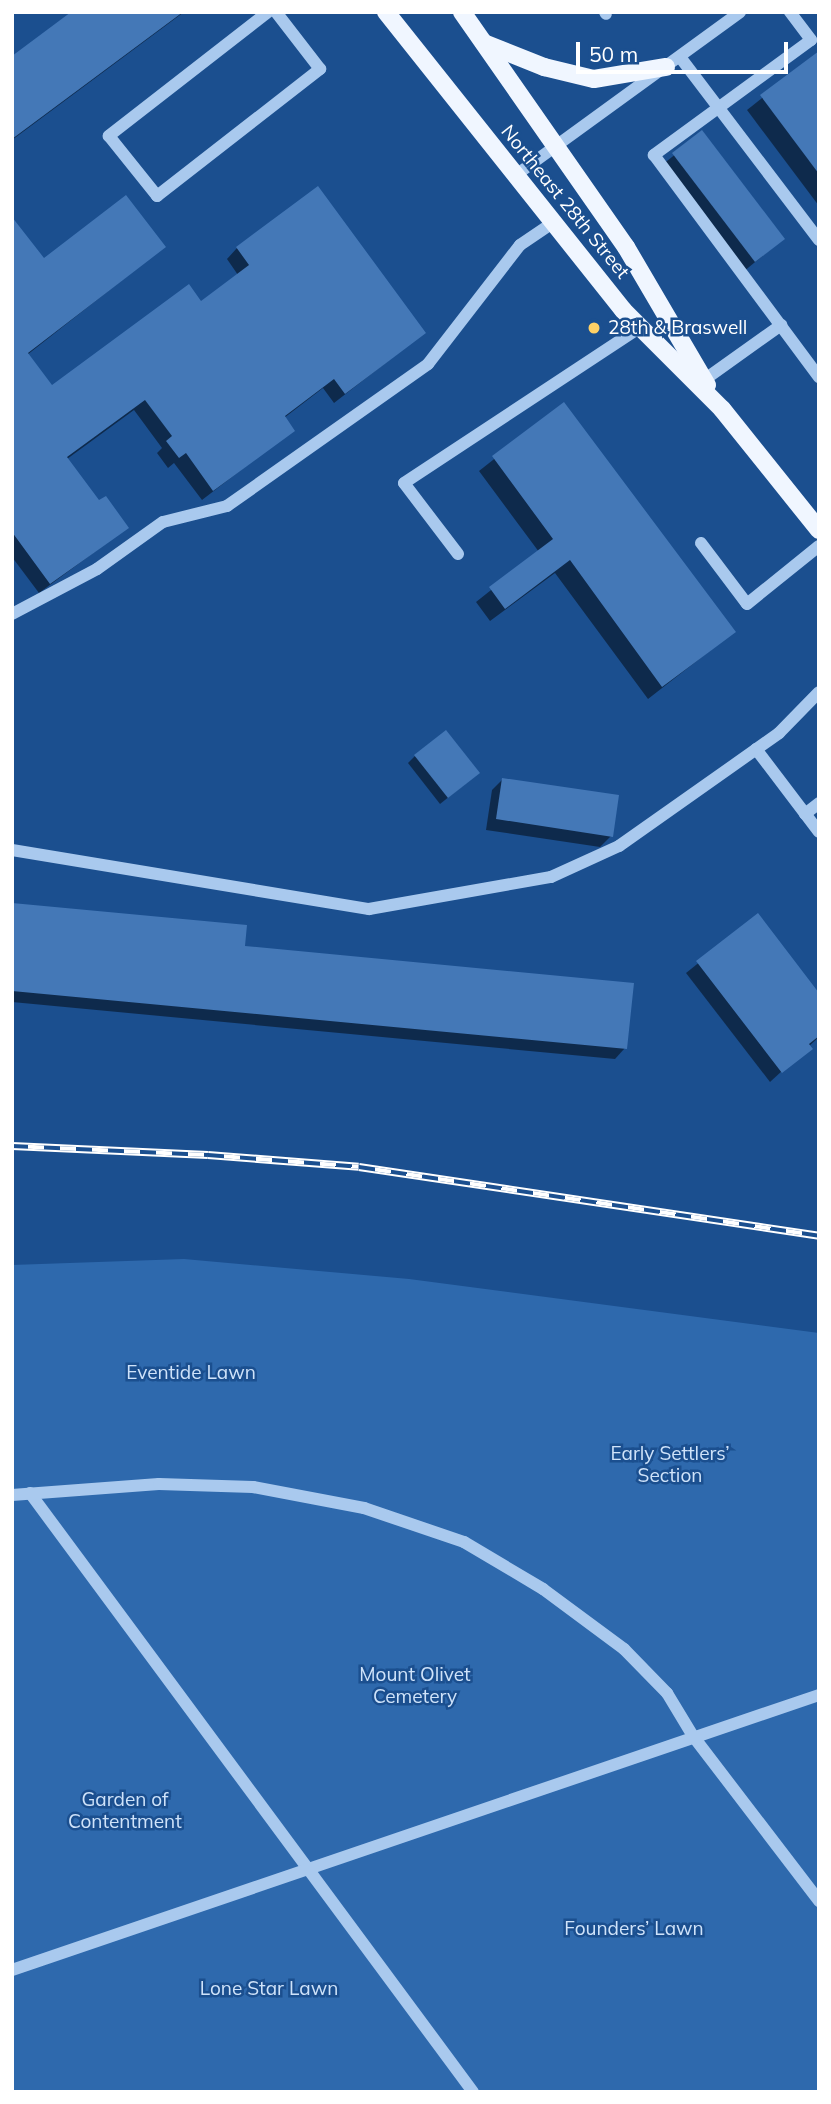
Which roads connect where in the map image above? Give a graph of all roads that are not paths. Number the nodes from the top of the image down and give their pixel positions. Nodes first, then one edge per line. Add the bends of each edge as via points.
1 (386, 12) edge
2 (462, 12) edge
3 (740, 12) edge
4 (790, 12) edge
5 (278, 14) edge
6 (725, 17) edge
7 (484, 43) junction
8 (673, 62) junction
9 (719, 108) junction
10 (556, 147) junction
11 (516, 175) junction
12 (554, 222) junction
13 (819, 240) edge
14 (781, 325) junction
15 (639, 328) junction
16 (819, 377) edge
17 (704, 380) junction
18 (722, 409) junction
19 (819, 530) edge
20 (701, 543) dead end
21 (819, 546) edge
22 (458, 554) dead end
23 (12, 614) edge
24 (819, 692) edge
25 (756, 749) junction
26 (819, 803) edge
27 (805, 814) junction
28 (819, 832) edge
29 (12, 850) edge
30 (30, 1493) junction
31 (12, 1495) edge
32 (819, 1695) edge
33 (693, 1736) junction
34 (306, 1867) junction
35 (819, 1901) edge
36 (12, 1970) edge
37 (473, 2092) edge

1 - 11 main road, Northeast 28th Street
2 - 7 main road, Northeast 28th Street
3 - 6 street
4 - 9 street via 811,40
5 - 5 street via 109,136 157,196 320,69
6 - 8 street
7 - 8 main road via 544,68 594,79
7 - 10 main road, Northeast 28th Street
8 - 9 street
8 - 10 street
9 - 13 street
9 - 14 street via 654,155
10 - 11 street
10 - 17 main road, Northeast 28th Street via 626,247
11 - 12 main road, Northeast 28th Street
12 - 15 main road, Northeast 28th Street
12 - 23 street via 520,245 428,364 227,506 163,522 97,569
14 - 16 street
14 - 17 street
15 - 18 main road, Northeast 28th Street
15 - 22 street via 404,484
17 - 18 main road, Northeast 28th Street
18 - 19 main road, Northeast 28th Street
20 - 21 street via 747,604
24 - 25 street
25 - 27 street
25 - 29 street via 619,846 551,877 369,909
26 - 27 street
27 - 28 street
30 - 31 street
30 - 33 street via 159,1484 253,1487 364,1508 464,1542 543,1589 624,1649 667,1693
30 - 34 street
32 - 33 street
33 - 34 street
33 - 35 street
34 - 36 street
34 - 37 street

